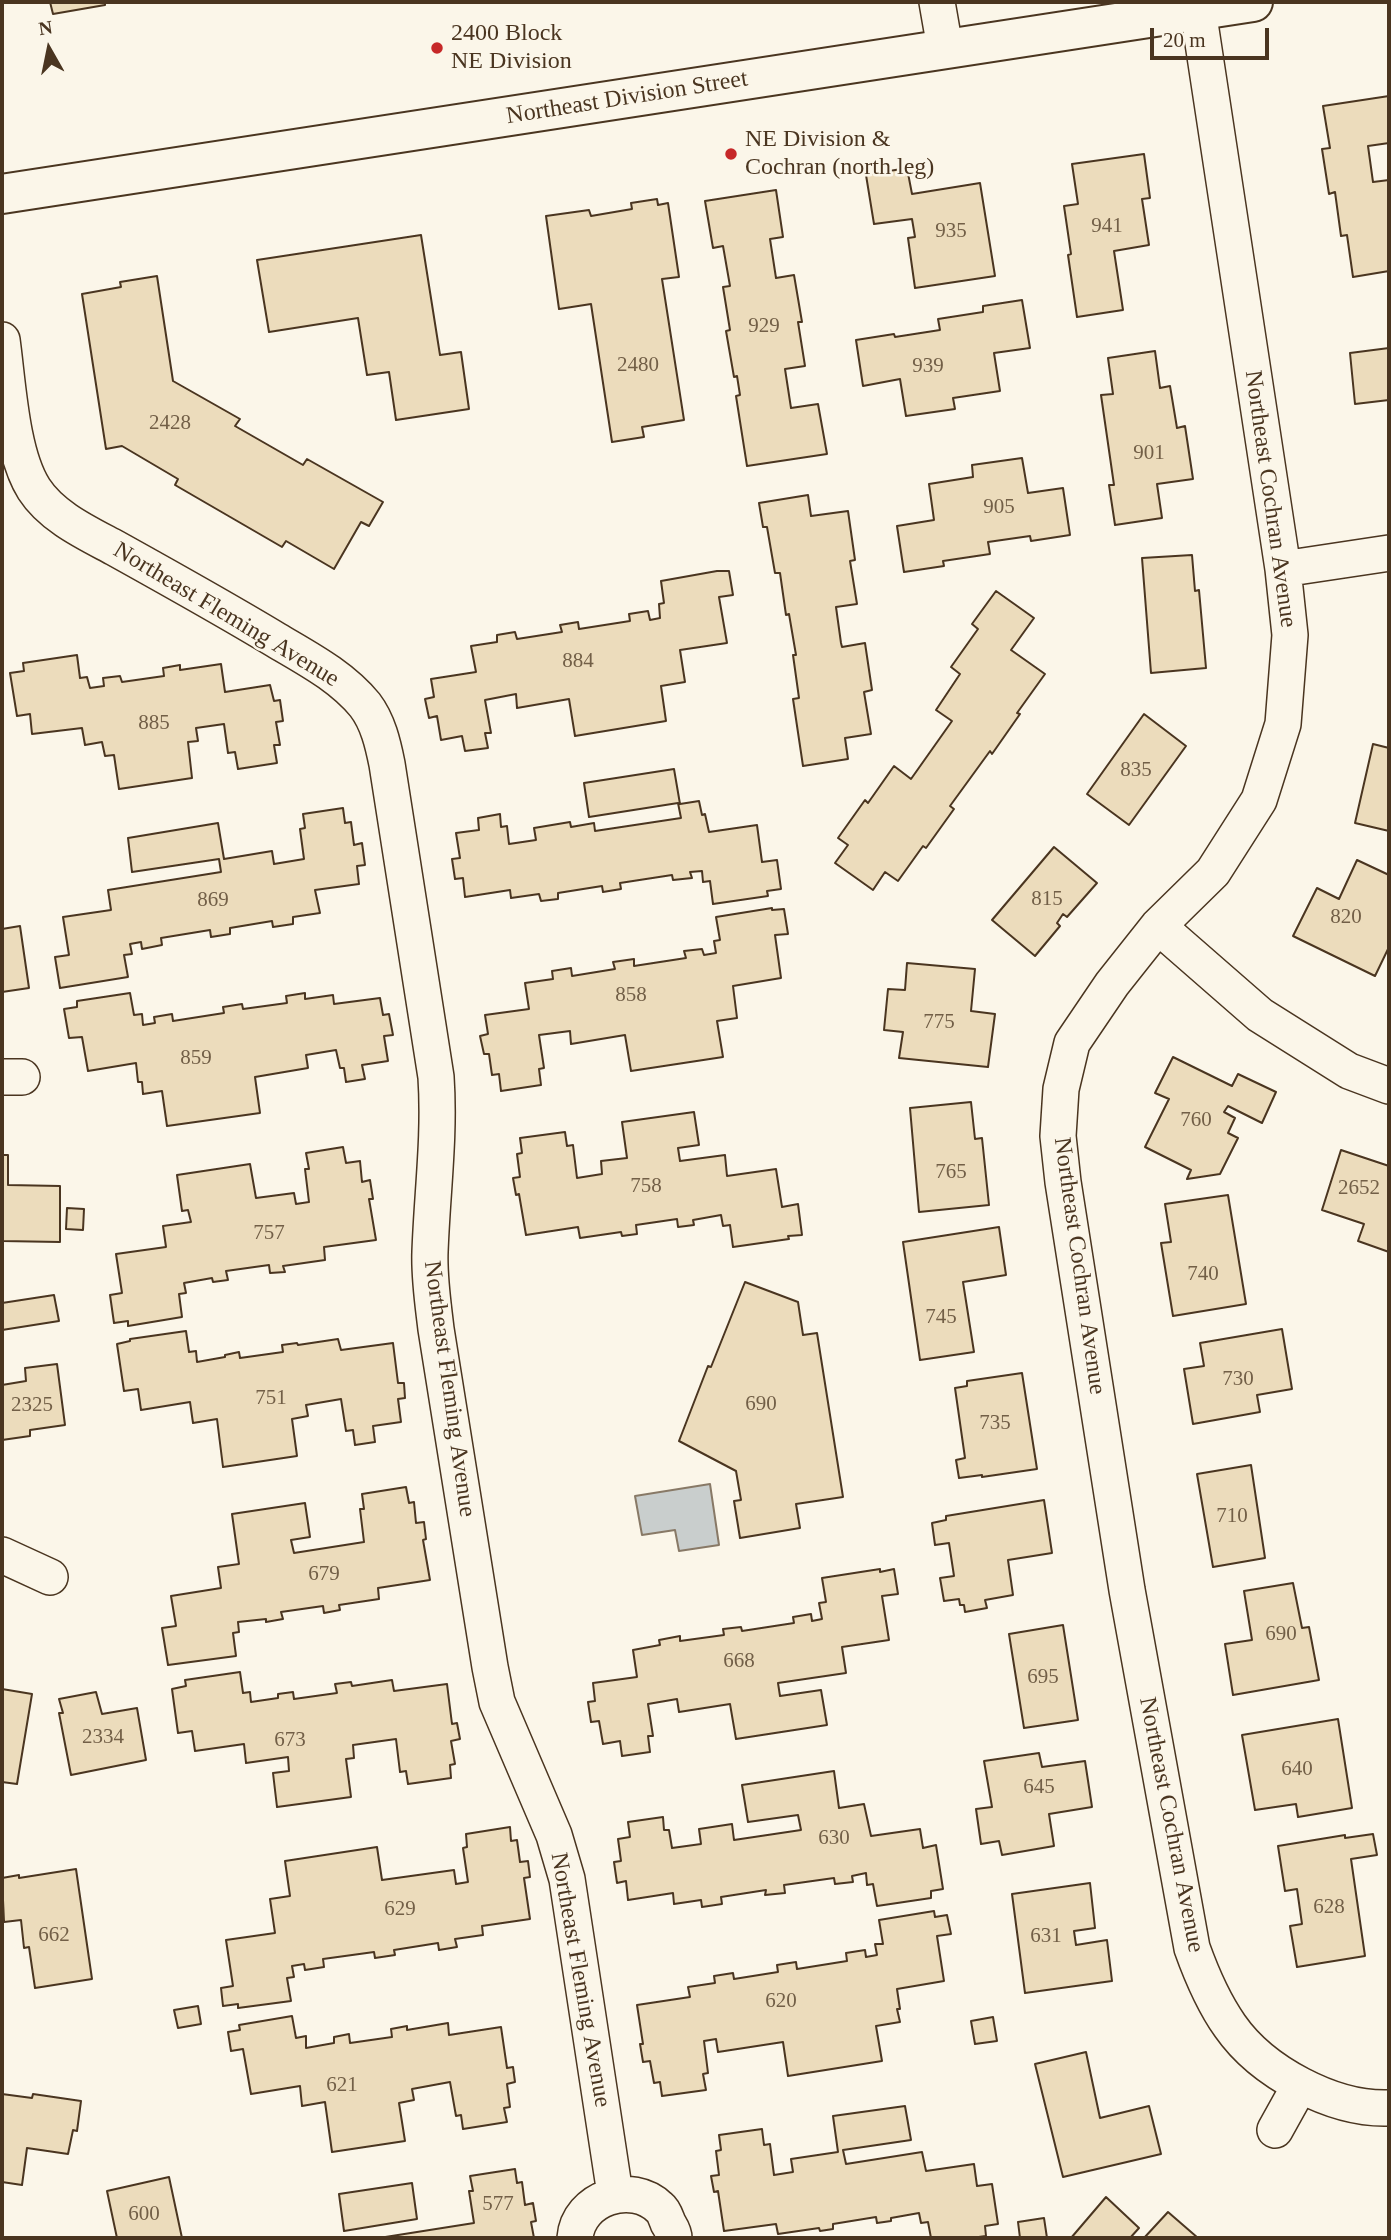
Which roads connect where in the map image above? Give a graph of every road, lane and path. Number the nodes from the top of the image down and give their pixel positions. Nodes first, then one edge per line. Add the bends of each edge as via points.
1 (937, 2) edge
2 (1253, 2) edge
3 (1198, 10) junction
4 (945, 48) junction
5 (2, 194) edge
6 (2, 340) edge
7 (1389, 553) edge
8 (1283, 569) junction
9 (1158, 926) junction
10 (1389, 1086) edge
11 (2, 1555) edge
12 (50, 1577) dead end
13 (1300, 2085) junction
14 (1389, 2108) edge
15 (1275, 2130) dead end
16 (615, 2194) junction
17 (575, 2238) edge
18 (674, 2238) edge

1 - 4 street
2 - 3 main road, Northeast Division Street
3 - 4 main road, Northeast Division Street
3 - 8 street, Northeast Cochran Avenue
4 - 5 main road, Northeast Division Street
6 - 16 street, Northeast Fleming Avenue via 23,465 34,489 52,510 337,677 366,707 380,732 436,1077 430,1285 490,1667 498,1702 554,1835 567,1878
7 - 8 street
8 - 9 street, Northeast Cochran Avenue via 1290,635 1283,724 1259,800 1213,872
9 - 10 street via 1260,1015 1349,1071
9 - 13 street, Northeast Cochran Avenue via 1072,1043 1060,1101 1063,1182 1127,1590 1192,1948 1208,1991 1231,2028 1263,2061
11 - 12 street
13 - 14 street, Northeast Cochran Avenue via 1341,2101
13 - 15 street
16 - 17 street via 591,2206 575,2230
16 - 18 street via 640,2196 661,2208

